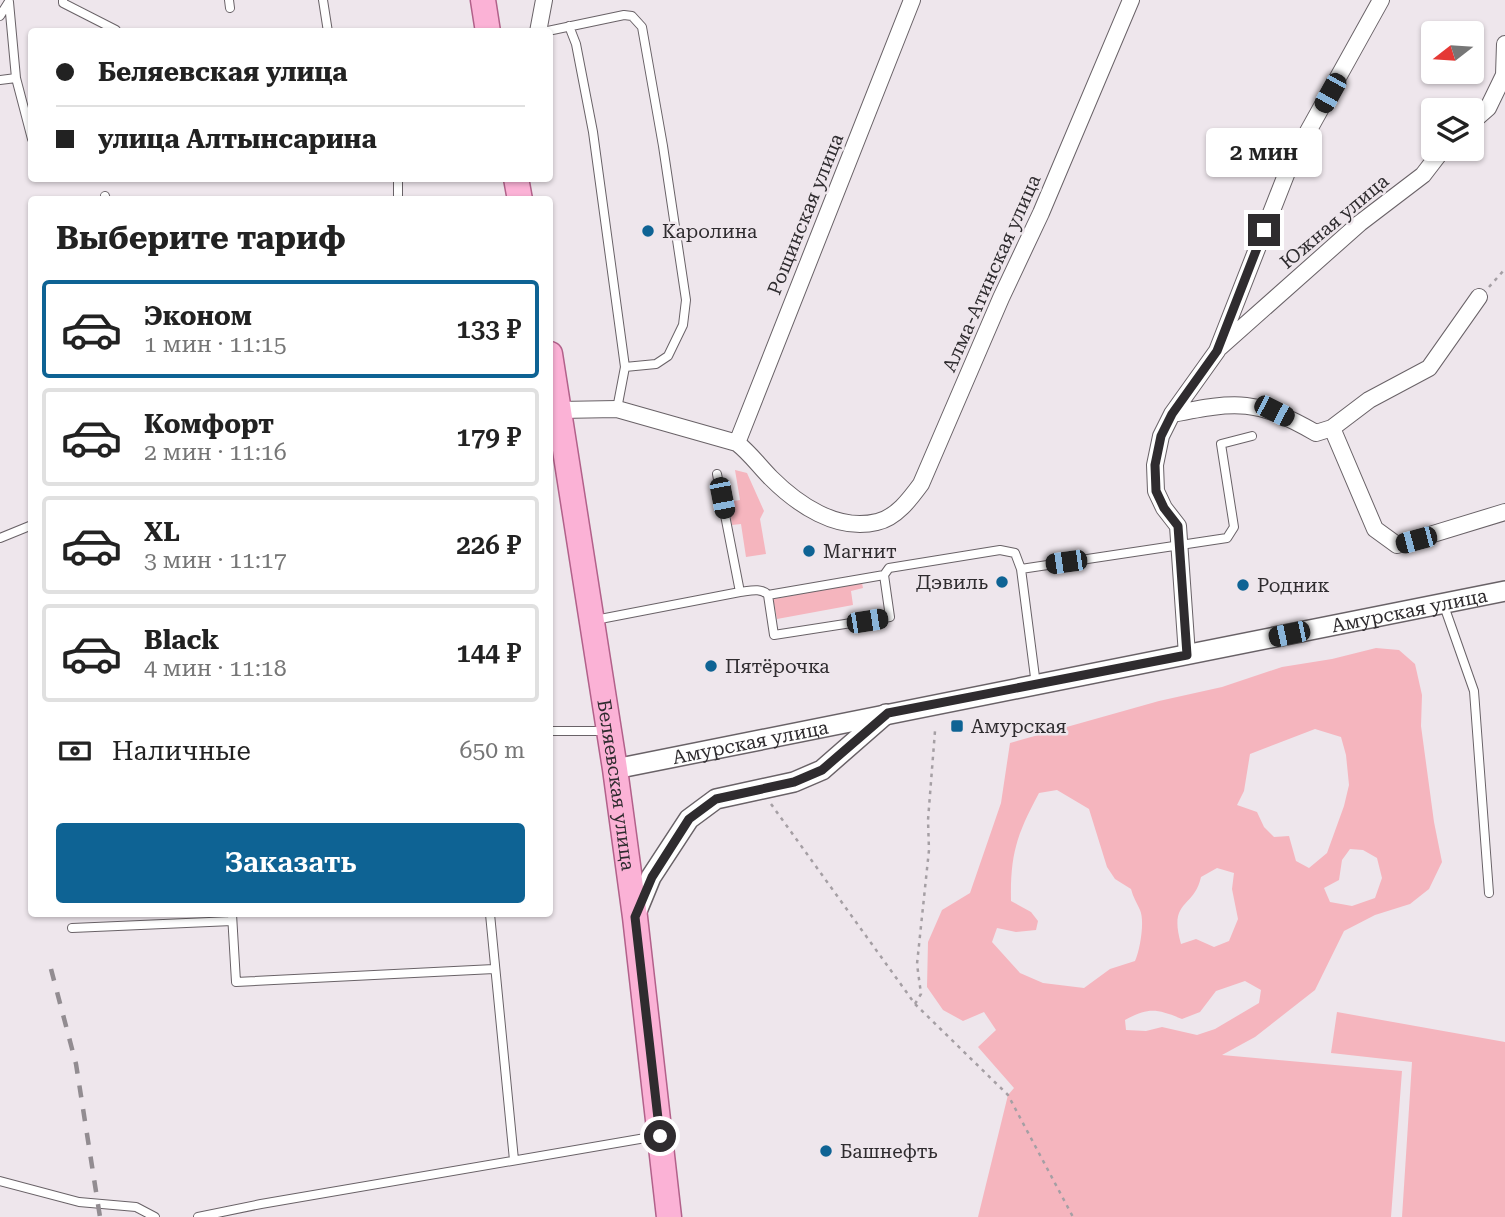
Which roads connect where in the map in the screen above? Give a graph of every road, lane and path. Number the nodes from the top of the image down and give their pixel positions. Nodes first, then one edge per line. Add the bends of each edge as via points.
1 (63, 0) edge
2 (323, 0) edge
3 (483, 0) edge
4 (544, 0) edge
5 (912, 0) edge
6 (1131, 0) edge
7 (1381, 0) edge
8 (9, 1) edge
9 (0, 16) edge
10 (569, 26) junction
11 (112, 28) edge
12 (327, 28) edge
13 (487, 28) edge
14 (541, 28) edge
15 (553, 29) edge
16 (1505, 44) edge
17 (1504, 75) edge
18 (16, 78) junction
19 (0, 80) edge
20 (1484, 112) edge
21 (28, 124) edge
22 (1434, 161) edge
23 (1505, 269) edge
24 (1479, 297) joint
25 (1217, 351) junction
26 (625, 367) junction
27 (553, 373) edge
28 (617, 408) junction
29 (559, 410) junction
30 (1172, 414) junction
31 (1332, 428) junction
32 (1252, 436) dead end
33 (737, 443) junction
34 (718, 474) dead end
35 (1505, 512) edge
36 (28, 527) edge
37 (0, 538) edge
38 (1180, 546) junction
39 (1021, 569) junction
40 (884, 575) junction
41 (1505, 591) edge
42 (740, 592) junction
43 (768, 595) junction
44 (1443, 603) junction
45 (592, 621) junction
46 (1187, 655) junction
47 (1036, 685) junction
48 (888, 713) junction
49 (609, 731) junction
50 (553, 732) edge
51 (935, 732) dead end
52 (615, 769) junction
53 (761, 790) junction
54 (1489, 893) dead end
55 (232, 917) edge
56 (490, 917) edge
57 (635, 917) junction
58 (72, 928) dead end
59 (494, 968) junction
60 (915, 1004) junction
61 (660, 1136) junction
62 (514, 1160) junction
63 (0, 1181) edge
64 (155, 1217) edge
65 (198, 1217) edge
66 (669, 1217) edge
67 (1073, 1217) edge

1 - 11 lane
2 - 12 lane
3 - 13 main road
4 - 14 street
5 - 33 street, Рощинская улица
6 - 33 street, Алма-Атинская улица via 921,484 904,507 877,522 824,517 800,502
7 - 25 street via 1291,162
8 - 9 lane
8 - 18 lane
10 - 15 lane
10 - 26 lane via 593,132
10 - 26 lane via 624,15 632,16 642,27 663,146 686,300 683,326 668,356 656,364
16 - 17 street
17 - 20 street
18 - 19 lane
18 - 21 lane
22 - 25 street, Южная улица
23 - 24 path
24 - 31 street via 1429,368 1369,400
25 - 30 street
26 - 28 lane
27 - 29 main road, Беляевская улица
28 - 29 street
28 - 33 street
29 - 45 main road, Беляевская улица
30 - 31 street via 1241,404 1274,411 1317,433
30 - 38 street via 1161,436 1156,491 1178,526
31 - 35 street via 1375,529 1397,545
32 - 38 lane via 1221,444 1234,527 1227,538
34 - 42 lane
36 - 37 lane
38 - 39 lane
38 - 46 street
39 - 40 lane via 1015,553 1000,550 889,568
39 - 47 lane
40 - 43 lane
40 - 43 lane via 890,617 774,635
41 - 44 street, Амурская улица
42 - 43 lane via 758,590
42 - 45 lane
44 - 46 street, Амурская улица
44 - 54 lane via 1474,691
45 - 49 main road, Беляевская улица
46 - 47 street, Амурская улица
47 - 48 street, Амурская улица
48 - 52 street, Амурская улица
48 - 53 street via 822,770
49 - 50 lane
49 - 52 main road, Беляевская улица
51 - 60 path via 917,964 921,994
52 - 57 main road, Беляевская улица
53 - 57 street via 716,799 689,819 652,877
53 - 60 path
55 - 58 lane
55 - 59 lane via 236,982
56 - 59 lane
57 - 61 main road, Беляевская улица
59 - 62 lane
60 - 67 path via 1008,1095
61 - 62 lane
61 - 66 main road, Беляевская улица
62 - 65 lane
63 - 64 lane via 79,1202 136,1207

